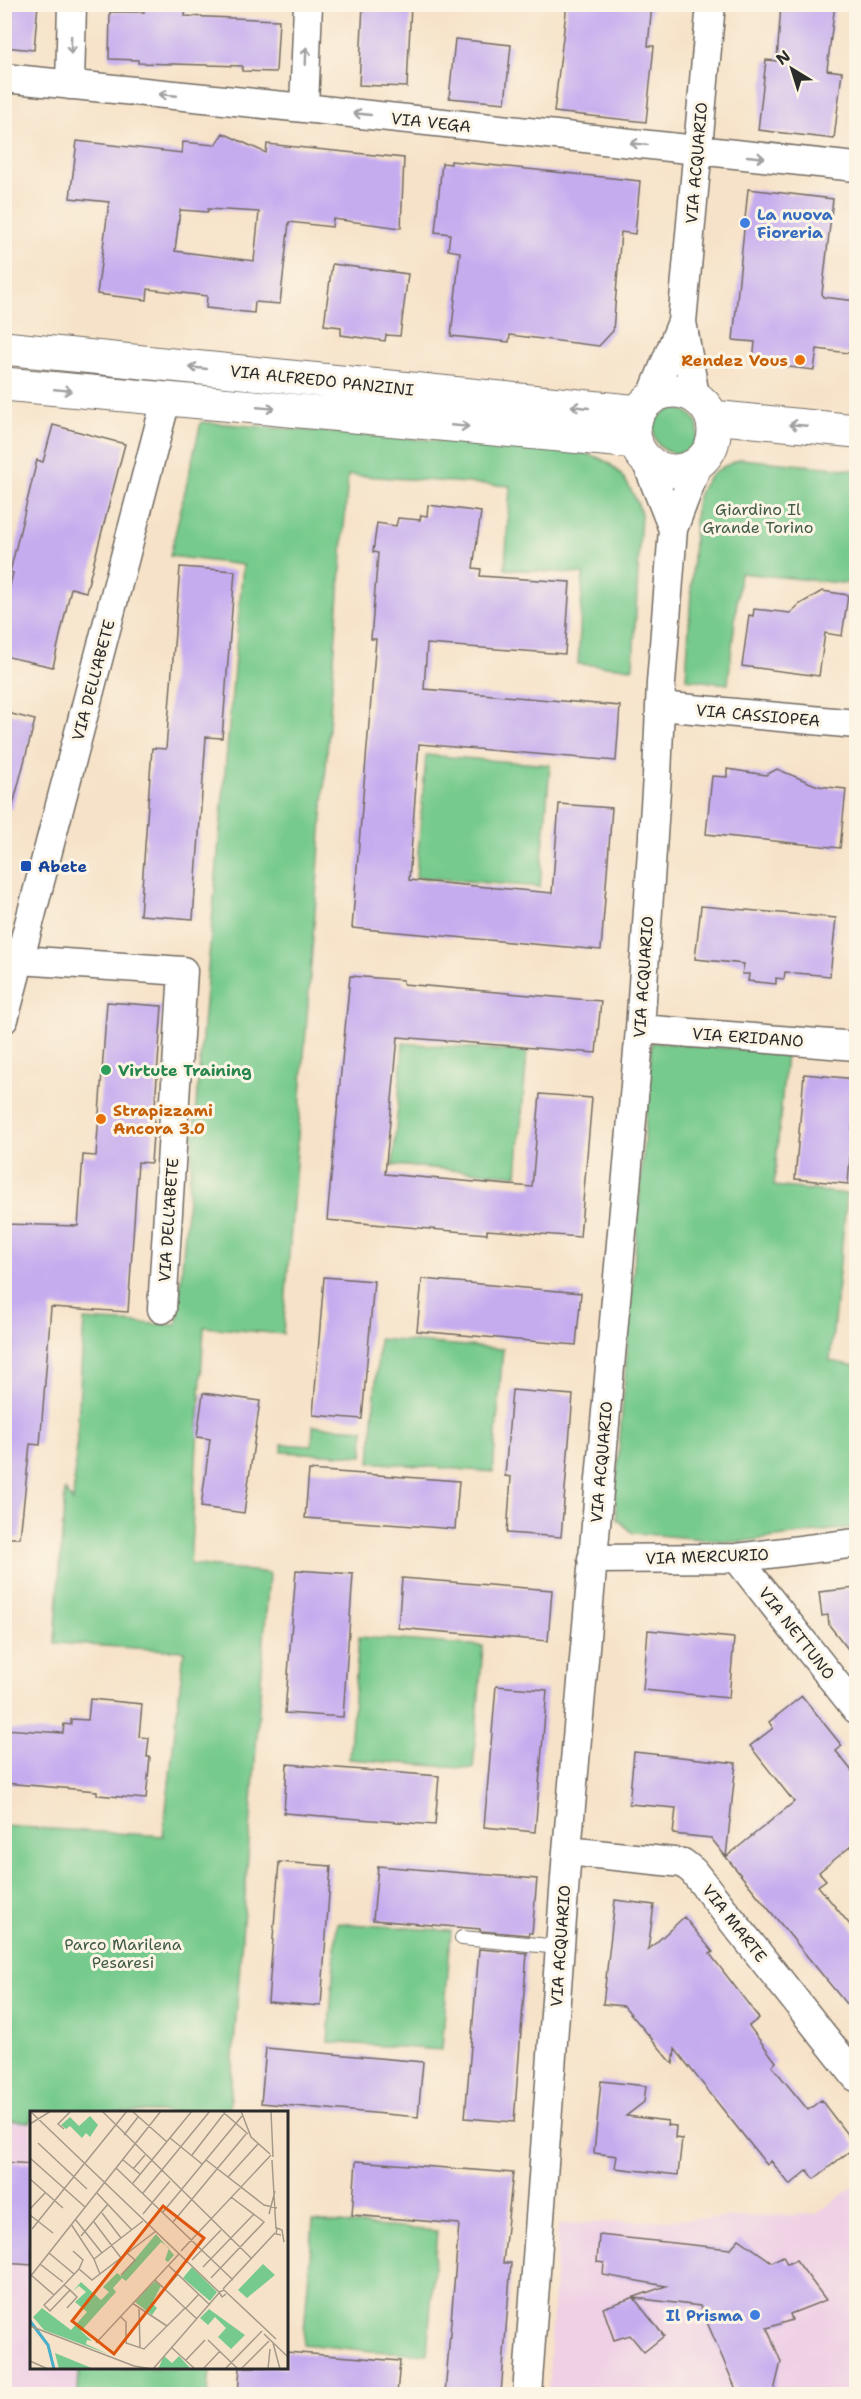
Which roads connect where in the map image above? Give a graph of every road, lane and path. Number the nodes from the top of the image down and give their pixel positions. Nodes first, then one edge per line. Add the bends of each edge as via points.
1 (72, 4) edge
2 (308, 4) edge
3 (711, 4) edge
4 (4, 78) edge
5 (70, 86) junction
6 (304, 108) junction
7 (698, 151) junction
8 (856, 167) edge
9 (682, 322) junction
10 (4, 348) edge
11 (4, 384) edge
12 (166, 400) junction
13 (643, 428) junction
14 (704, 430) junction
15 (856, 431) edge
16 (856, 453) edge
17 (673, 529) junction
18 (660, 706) junction
19 (856, 724) edge
20 (20, 960) junction
21 (4, 1019) edge
22 (640, 1029) junction
23 (856, 1046) edge
24 (162, 1309) dead end
25 (856, 1543) edge
26 (737, 1558) junction
27 (592, 1559) junction
28 (856, 1709) edge
29 (567, 1851) junction
30 (462, 1938) dead end
31 (560, 1947) junction
32 (856, 2077) edge
33 (527, 2394) edge

1 -> 5 street
6 -> 2 street
3 - 7 street, VIA ACQUARIO
4 - 5 street, VIA VEGA
6 -> 5 street, VIA VEGA
7 -> 6 street, VIA VEGA
7 -> 8 street, VIA VEGA
7 - 9 street, VIA ACQUARIO
9 - 13 street, VIA ACQUARIO
9 - 14 street, VIA ACQUARIO
13 -> 10 main road, VIA ALFREDO PANZINI
11 -> 12 main road, VIA ALFREDO PANZINI
12 -> 13 main road, VIA ALFREDO PANZINI
12 - 20 street, VIA DELL'ABETE
13 - 14 main road, VIA ALFREDO PANZINI via 664,392 679,391
13 - 14 main road, VIA ALFREDO PANZINI via 657,467 669,470 683,470
13 - 17 street, VIA ACQUARIO
15 -> 14 main road, VIA ALFREDO PANZINI
14 - 16 main road, VIA ALFREDO PANZINI via 774,445
14 - 17 street, VIA ACQUARIO
17 - 18 street, VIA ACQUARIO
18 - 19 street, VIA CASSIOPEA
18 - 22 street, VIA ACQUARIO
20 - 21 street, VIA DELL'ABETE
20 - 24 street, VIA DELL'ABETE via 183,971
22 - 23 street, VIA ERIDANO
22 - 27 street, VIA ACQUARIO
25 - 26 street, VIA MERCURIO
26 - 27 street, VIA MERCURIO
26 - 28 street, VIA NETTUNO
27 - 29 street, VIA ACQUARIO
29 - 31 street, VIA ACQUARIO
29 - 32 street, VIA MARTE via 683,1863
30 - 31 lane
31 - 33 street, VIA ACQUARIO

